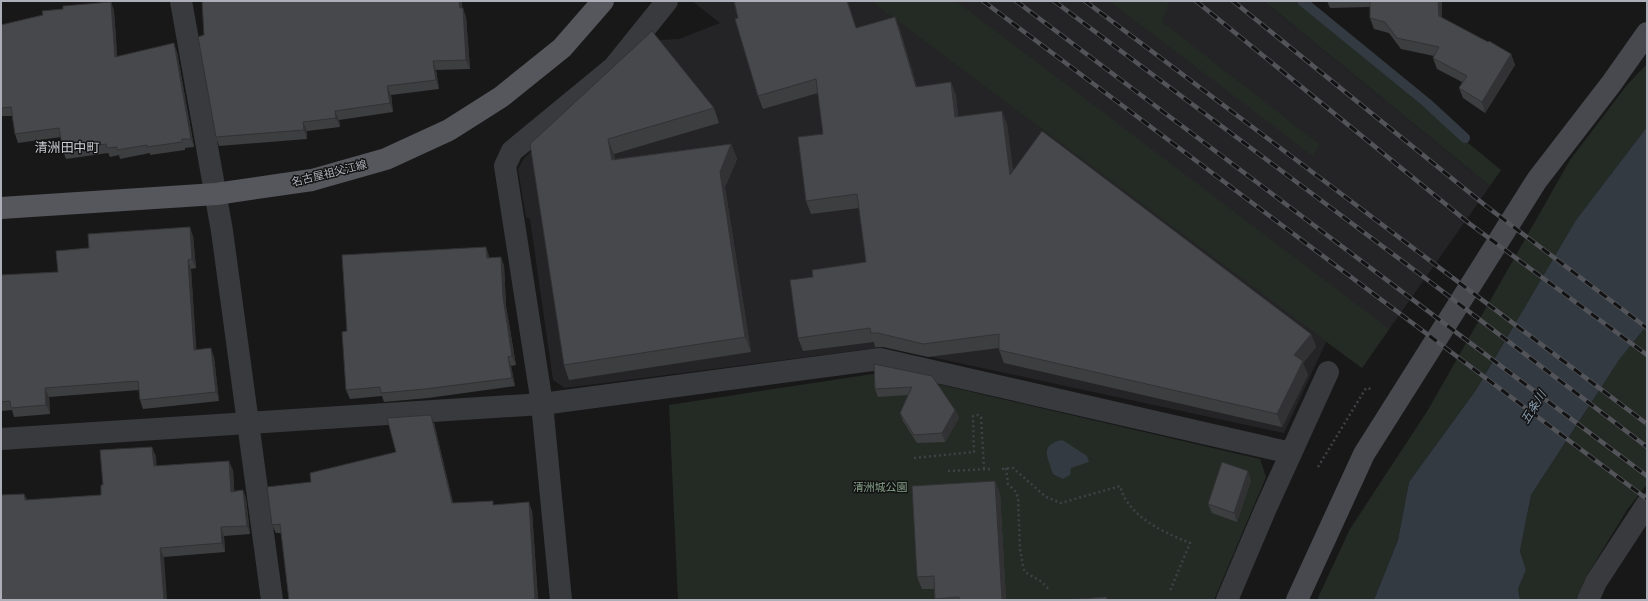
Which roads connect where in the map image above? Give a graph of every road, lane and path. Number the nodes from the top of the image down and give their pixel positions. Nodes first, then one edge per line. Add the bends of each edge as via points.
1 (181, 1) edge
2 (603, 1) edge
3 (667, 1) edge
4 (1647, 32) edge
5 (216, 194) junction
6 (1, 208) edge
7 (1328, 372) dead end
8 (1400, 396) junction
9 (542, 404) junction
10 (248, 423) junction
11 (1, 439) edge
12 (1291, 453) junction
13 (914, 458) dead end
14 (1006, 468) junction
15 (984, 469) junction
16 (991, 469) dead end
17 (1002, 469) dead end
18 (1316, 469) dead end
19 (948, 471) dead end
20 (1647, 504) edge
21 (1050, 590) dead end
22 (1170, 591) dead end
23 (272, 600) edge
24 (561, 600) edge
25 (1227, 600) edge
26 (1297, 600) edge
27 (1588, 600) edge

1 - 5 street
2 - 5 main road, 名古屋祖父江線 via 562,48 501,98 449,130 386,159 312,180
3 - 9 street via 614,67 512,151 506,166
4 - 8 street via 1611,84 1537,180
5 - 6 main road, 名古屋祖父江線
5 - 10 street
7 - 12 street
8 - 18 path via 1366,388
8 - 26 street via 1364,454
9 - 10 street
9 - 12 street via 880,359
9 - 24 street
10 - 11 street
10 - 23 street
12 - 25 street
13 - 15 path via 974,452 973,416 978,414 981,417
14 - 17 path
14 - 21 path via 1008,484 1018,498 1023,566 1026,572
14 - 22 path via 1013,468 1046,497 1061,503 1120,486 1126,501 1140,516 1165,532 1190,543
15 - 16 path
15 - 19 path
20 - 27 street via 1596,582

